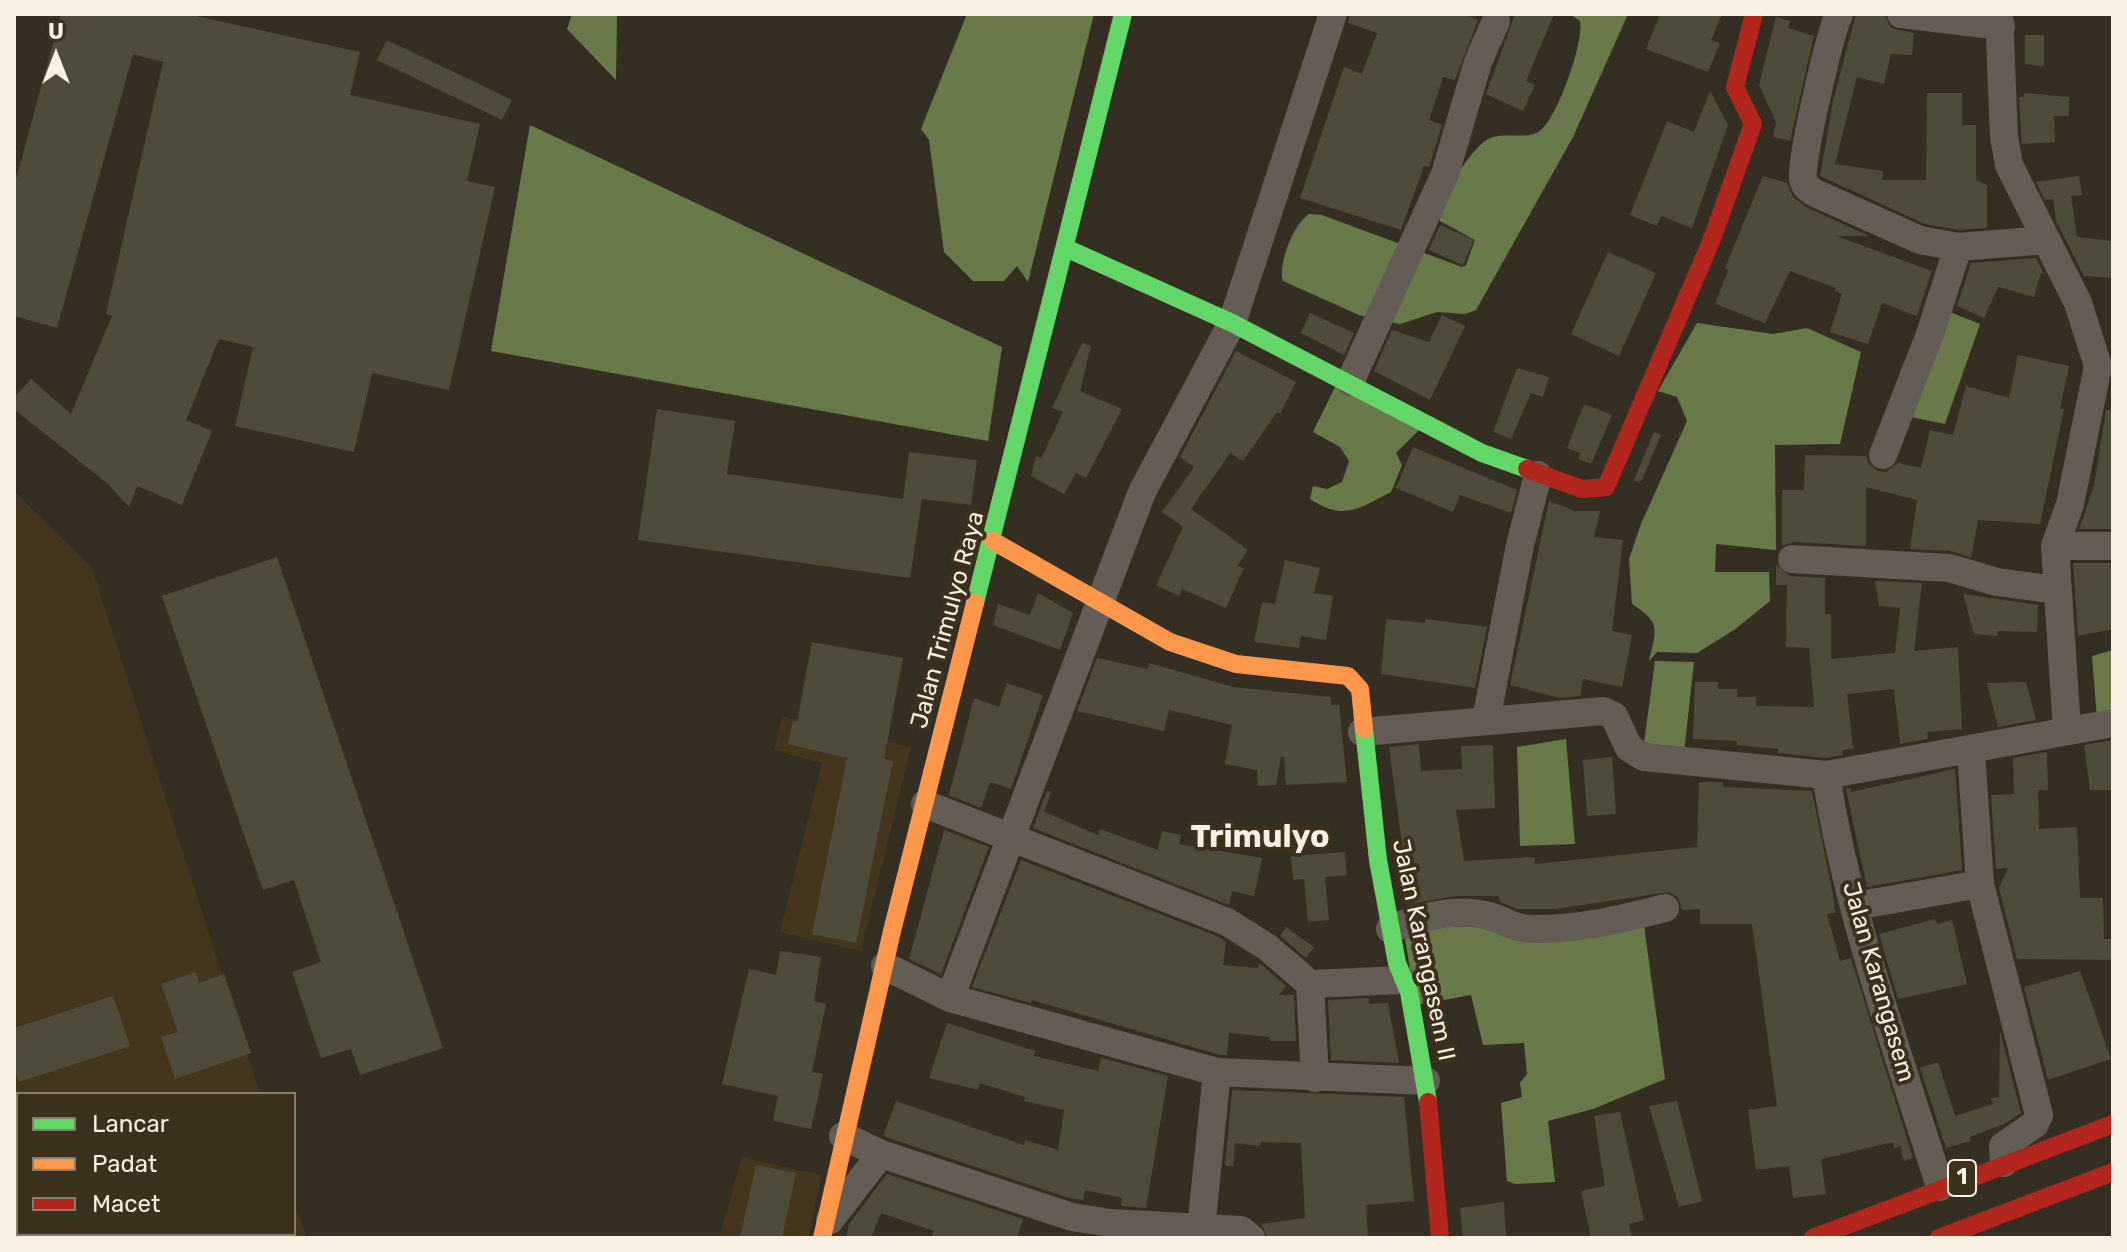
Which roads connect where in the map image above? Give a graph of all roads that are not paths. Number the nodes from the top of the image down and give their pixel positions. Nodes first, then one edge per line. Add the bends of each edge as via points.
1 (1123, 14) edge
2 (1333, 14) edge
3 (1754, 14) edge
4 (1839, 14) edge
5 (1901, 14) edge
6 (2000, 20) edge
7 (1496, 21) dead end
8 (2046, 240) junction
9 (1958, 247) junction
10 (1068, 249) junction
11 (1232, 323) junction
12 (1350, 382) junction
13 (1883, 455) dead end
14 (1538, 475) junction
15 (993, 541) junction
16 (2055, 546) junction
17 (2113, 546) edge
18 (1792, 559) dead end
19 (2056, 590) junction
20 (1098, 601) junction
21 (1486, 720) junction
22 (2113, 723) edge
23 (2067, 730) junction
24 (1362, 732) junction
25 (1971, 751) junction
26 (1826, 775) junction
27 (925, 804) junction
28 (1011, 837) junction
29 (1980, 884) junction
30 (1855, 906) junction
31 (1665, 908) dead end
32 (1390, 929) junction
33 (885, 966) junction
34 (1403, 980) junction
35 (1310, 984) junction
36 (950, 998) junction
37 (1217, 1072) junction
38 (1315, 1078) junction
39 (1426, 1081) junction
40 (2113, 1124) edge
41 (843, 1136) junction
42 (881, 1154) junction
43 (2004, 1163) junction
44 (2113, 1172) edge
45 (1940, 1187) junction
46 (1201, 1229) junction
47 (823, 1233) edge
48 (1251, 1238) edge
49 (1440, 1238) edge
50 (1813, 1238) edge
51 (1939, 1238) edge

1 - 10 main road, Jalan Trimulyo Raya
2 - 11 street
3 - 14 main road via 1735,87 1753,124 1712,239 1614,476 1595,491
4 - 9 street via 1816,105 1805,185 1920,240
5 - 6 street
6 - 8 street via 2006,153
7 - 12 street via 1478,62 1445,174
8 - 9 street
8 - 16 street via 2078,303 2098,366 2070,504
9 - 13 street
10 - 11 main road
10 - 15 main road, Jalan Trimulyo Raya
11 - 12 main road
11 - 20 street via 1142,492
12 - 14 main road via 1482,453
14 - 21 street
15 - 20 main road
15 - 27 main road, Jalan Trimulyo Raya
16 - 17 street
16 - 19 street
18 - 19 street via 1949,568 1997,582
19 - 23 street
20 - 24 main road, Jalan Karangasem II via 1170,642 1211,658 1348,676 1360,689
20 - 28 street
21 - 24 street
21 - 26 street via 1603,711 1614,716 1629,748 1644,757
22 - 23 street
23 - 25 street
24 - 32 main road, Jalan Karangasem II
25 - 26 street
25 - 29 street
26 - 30 street, Jalan Karangasem
27 - 28 street
27 - 33 main road, Jalan Trimulyo Raya
28 - 35 street via 1227,922
28 - 36 street
29 - 30 street
29 - 43 street via 2039,1115 2035,1124 2003,1146
30 - 45 street, Jalan Karangasem
31 - 32 street via 1599,924 1532,930 1468,912
32 - 34 main road, Jalan Karangasem II
33 - 36 street
33 - 41 main road, Jalan Trimulyo Raya
34 - 35 street
34 - 39 main road, Jalan Karangasem II
35 - 38 street
36 - 37 street
37 - 38 street
37 - 46 street
38 - 39 street
39 - 49 main road, Jalan Karangasem II
40 - 43 main road, 1
41 - 42 street
41 - 47 main road, Jalan Trimulyo Raya
42 - 46 street via 1072,1217
42 - 47 street
43 - 45 main road, 1
44 - 51 main road, 1
45 - 50 main road, 1
46 - 48 street via 1241,1230

